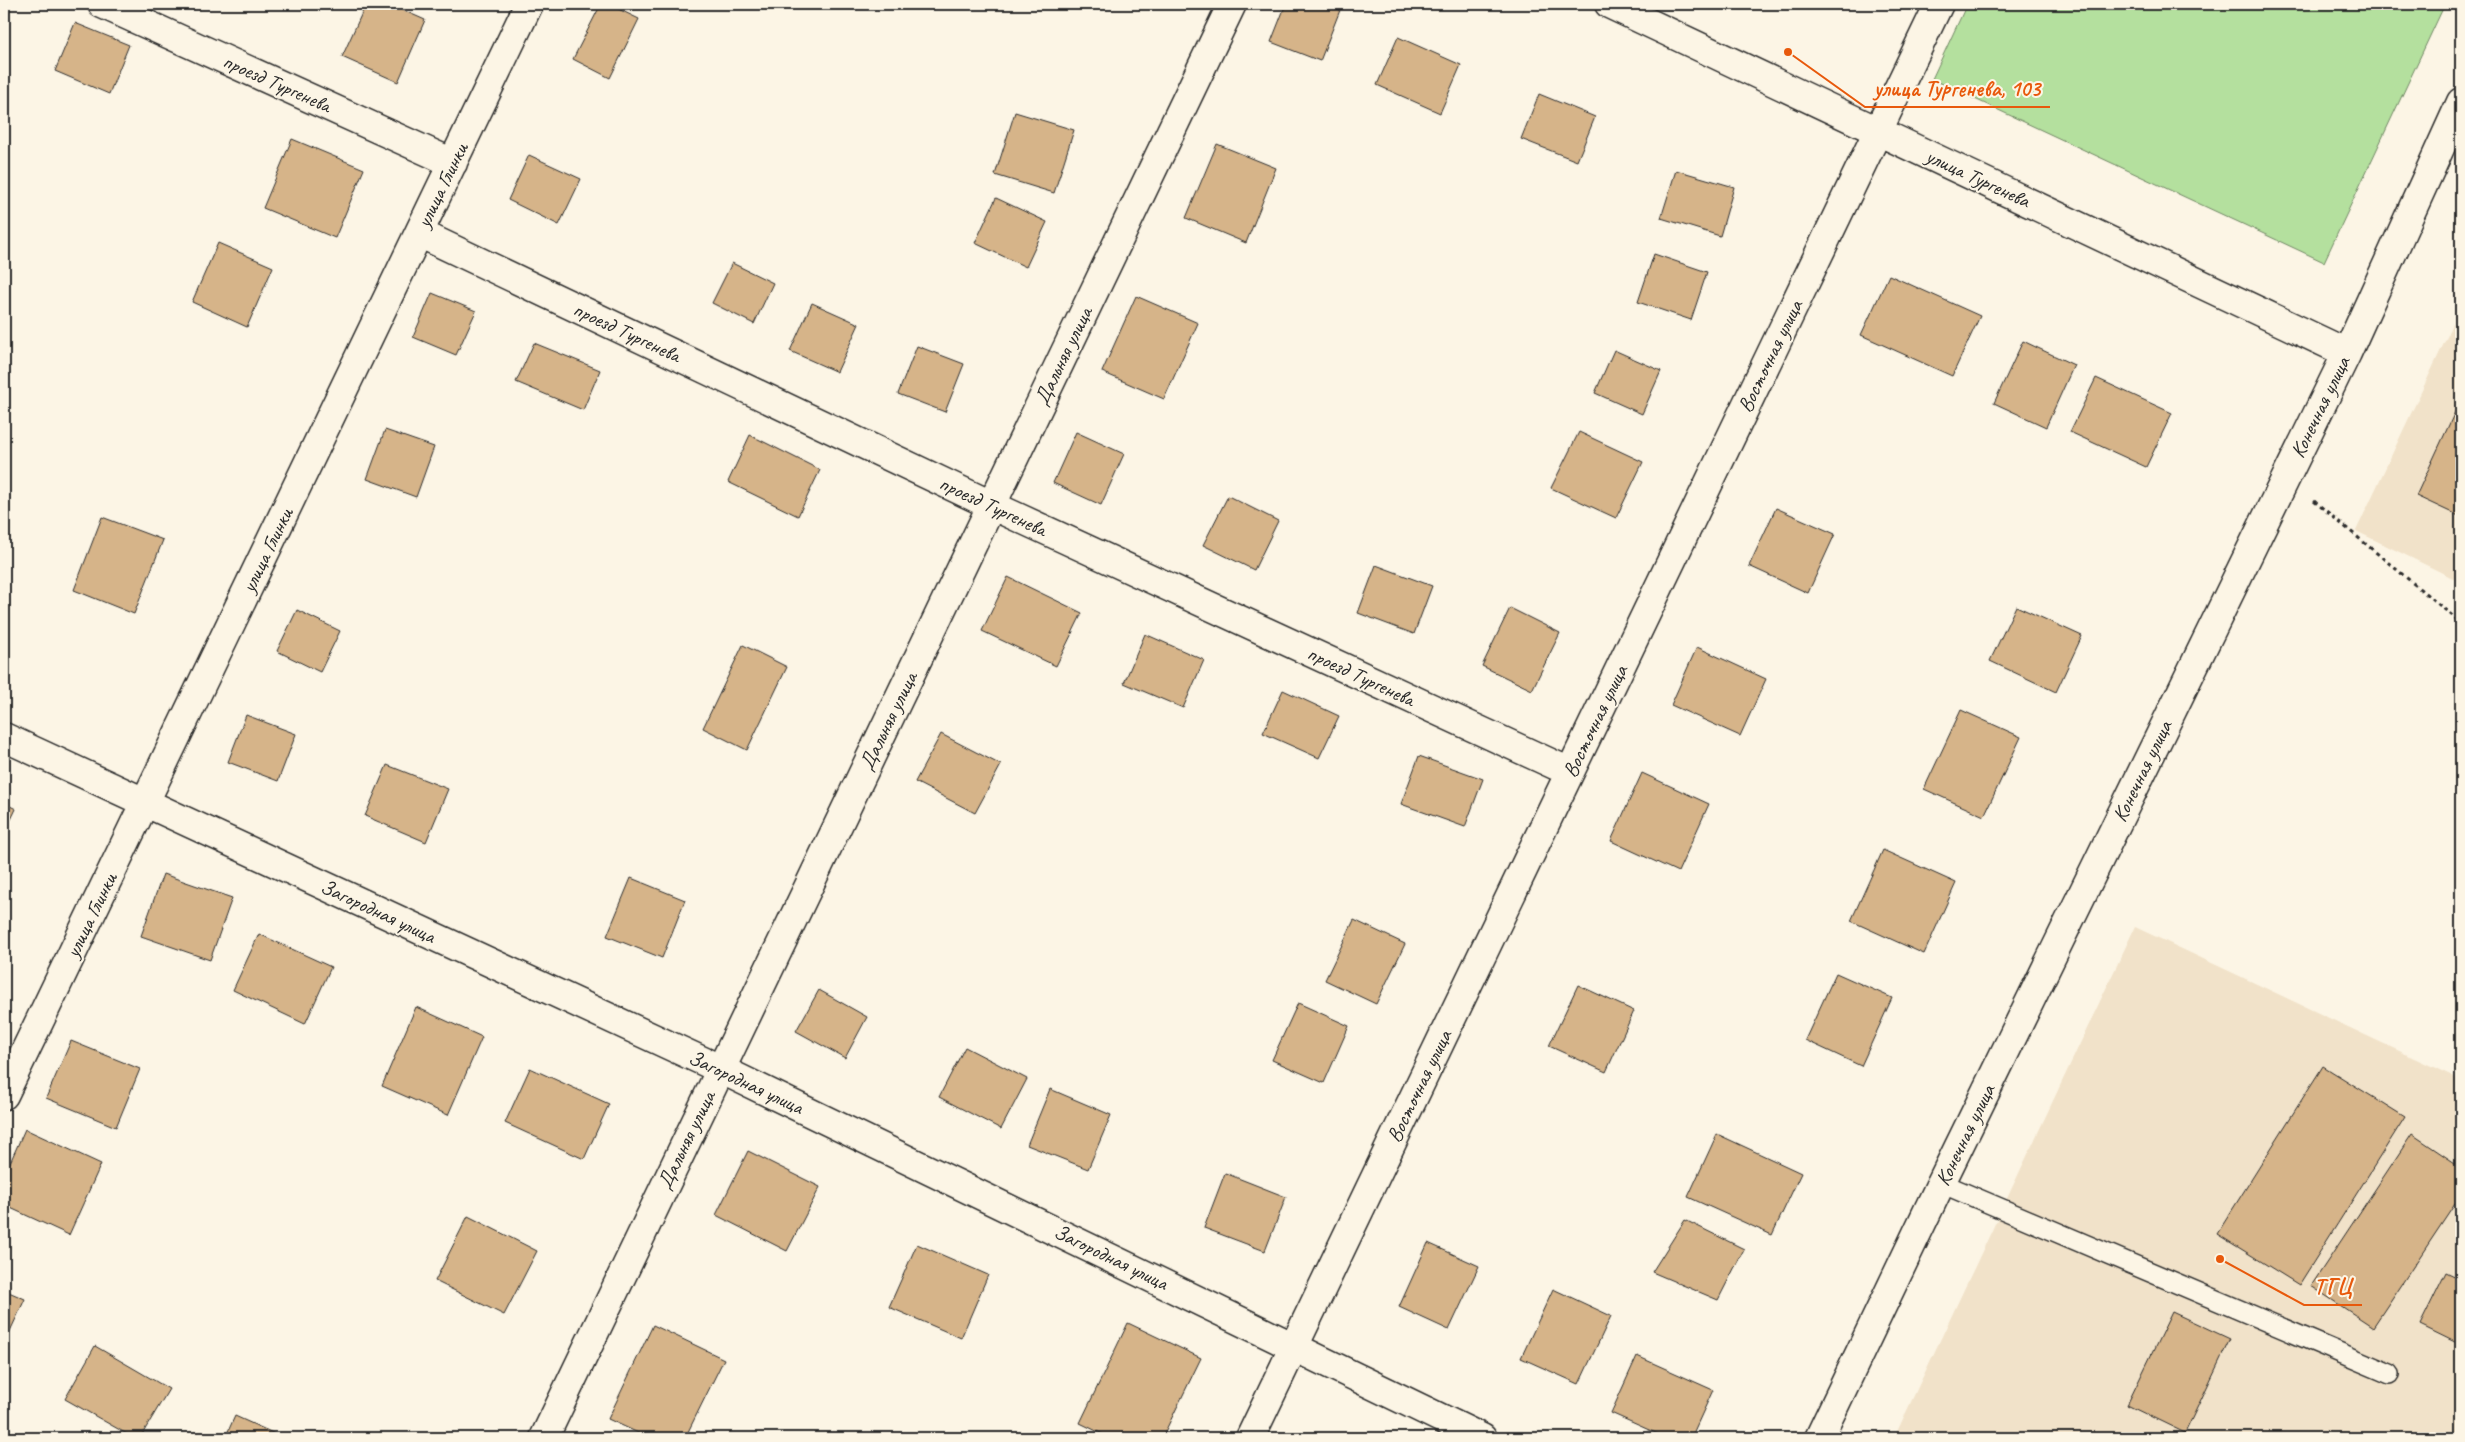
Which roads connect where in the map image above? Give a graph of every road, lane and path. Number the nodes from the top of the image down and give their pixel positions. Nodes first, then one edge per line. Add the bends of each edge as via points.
1 (102, 4) edge
2 (529, 4) edge
3 (1232, 4) edge
4 (1609, 4) edge
5 (1939, 4) edge
6 (2461, 102) edge
7 (1878, 131) junction
8 (453, 163) junction
9 (418, 233) junction
10 (2347, 353) junction
11 (2286, 477) junction
12 (991, 506) junction
13 (2461, 630) edge
14 (4, 737) edge
15 (1570, 772) junction
16 (144, 804) junction
17 (720, 1069) junction
18 (4, 1096) edge
19 (1941, 1184) junction
20 (1294, 1346) junction
21 (2390, 1374) dead end
22 (544, 1438) edge
23 (1250, 1438) edge
24 (1482, 1438) edge
25 (1819, 1438) edge

1 - 8 street, проезд Тургенева
2 - 8 street, улица Глинки
3 - 12 street, Дальняя улица
4 - 7 street, улица Тургенева
5 - 7 street, Восточная улица
6 - 10 street, Конечная улица
7 - 10 street, улица Тургенева
7 - 15 street, Восточная улица
8 - 9 street, улица Глинки
9 - 12 street, проезд Тургенева
9 - 16 street, улица Глинки
10 - 11 street, Конечная улица
11 - 13 path via 2455,618
11 - 19 street, Конечная улица
12 - 15 street, проезд Тургенева
12 - 17 street, Дальняя улица
14 - 16 street, Загородная улица
15 - 20 street, Восточная улица
16 - 17 street, Загородная улица
16 - 18 street, улица Глинки
17 - 20 street, Загородная улица
17 - 22 street, Дальняя улица
19 - 21 lane
19 - 25 street, Конечная улица
20 - 23 street, Восточная улица
20 - 24 street, Загородная улица

